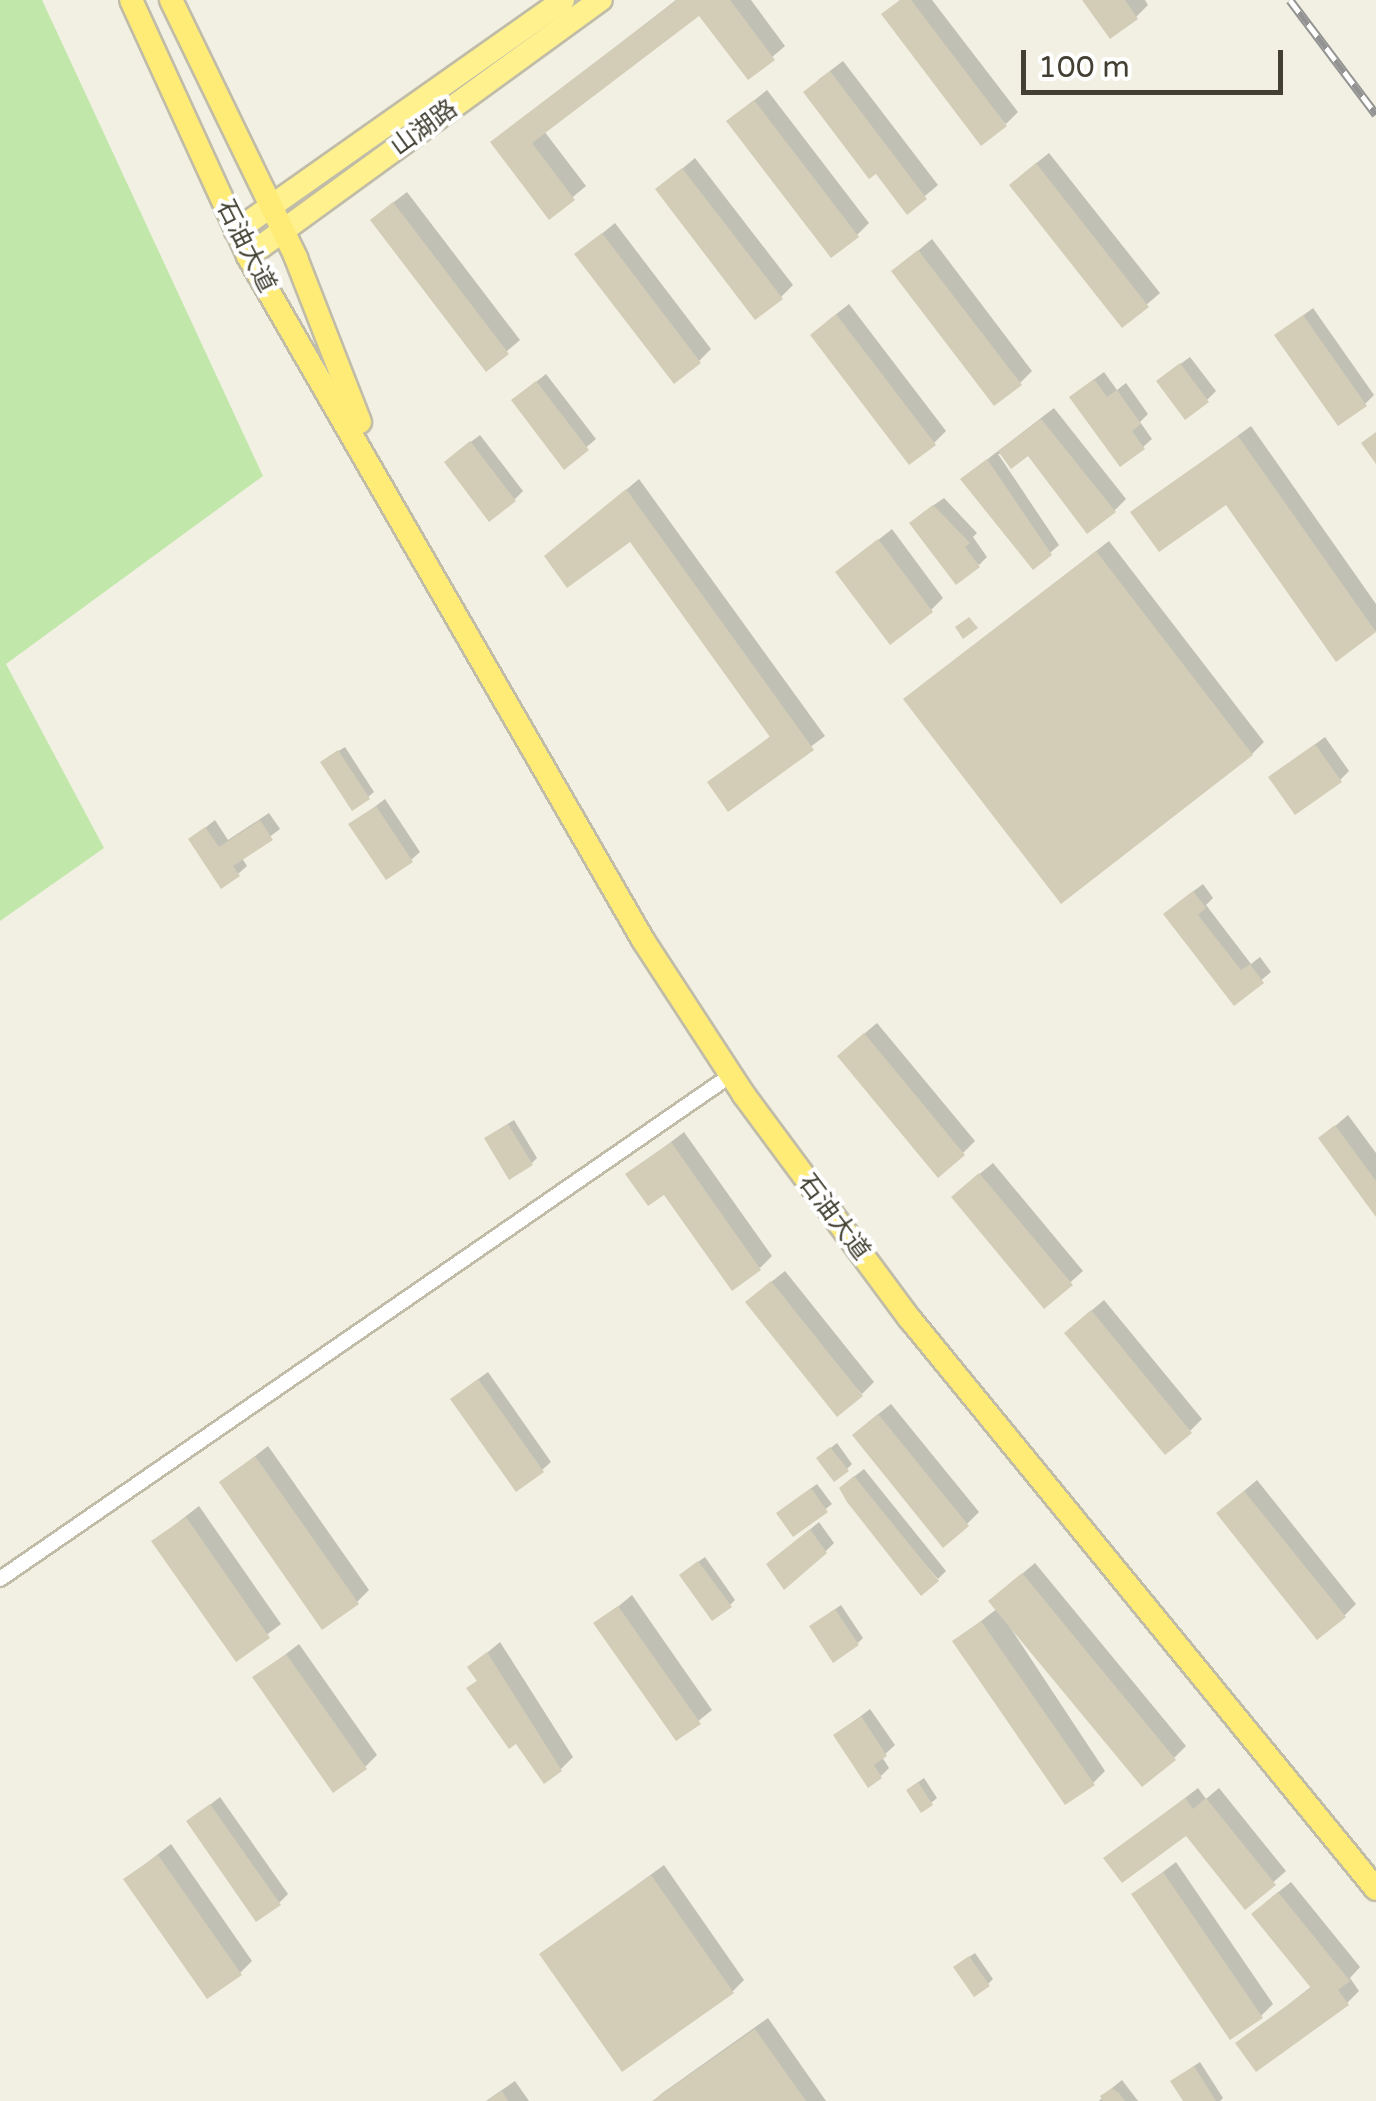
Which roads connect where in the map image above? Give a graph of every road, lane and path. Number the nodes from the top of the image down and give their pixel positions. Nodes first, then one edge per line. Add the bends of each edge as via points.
1 (130, 0) edge
2 (172, 0) edge
3 (563, 0) edge
4 (601, 0) edge
5 (270, 208) junction
6 (281, 231) junction
7 (236, 232) junction
8 (248, 256) junction
9 (384, 482) junction
10 (730, 1075) junction
11 (0, 1579) edge
12 (1376, 1889) edge

1 - 7 highway, 石油大道
2 - 5 highway, 石油大道
3 - 5 main road, 山湖路
4 - 6 main road, 山湖路
5 - 6 highway, 石油大道
5 - 7 main road, 山湖路
6 - 8 main road, 山湖路
6 - 9 highway, 石油大道
7 - 8 highway, 石油大道
8 - 9 highway, 石油大道
9 - 10 highway, 石油大道 via 623,906
10 - 11 street
10 - 12 highway, 石油大道 via 910,1318

